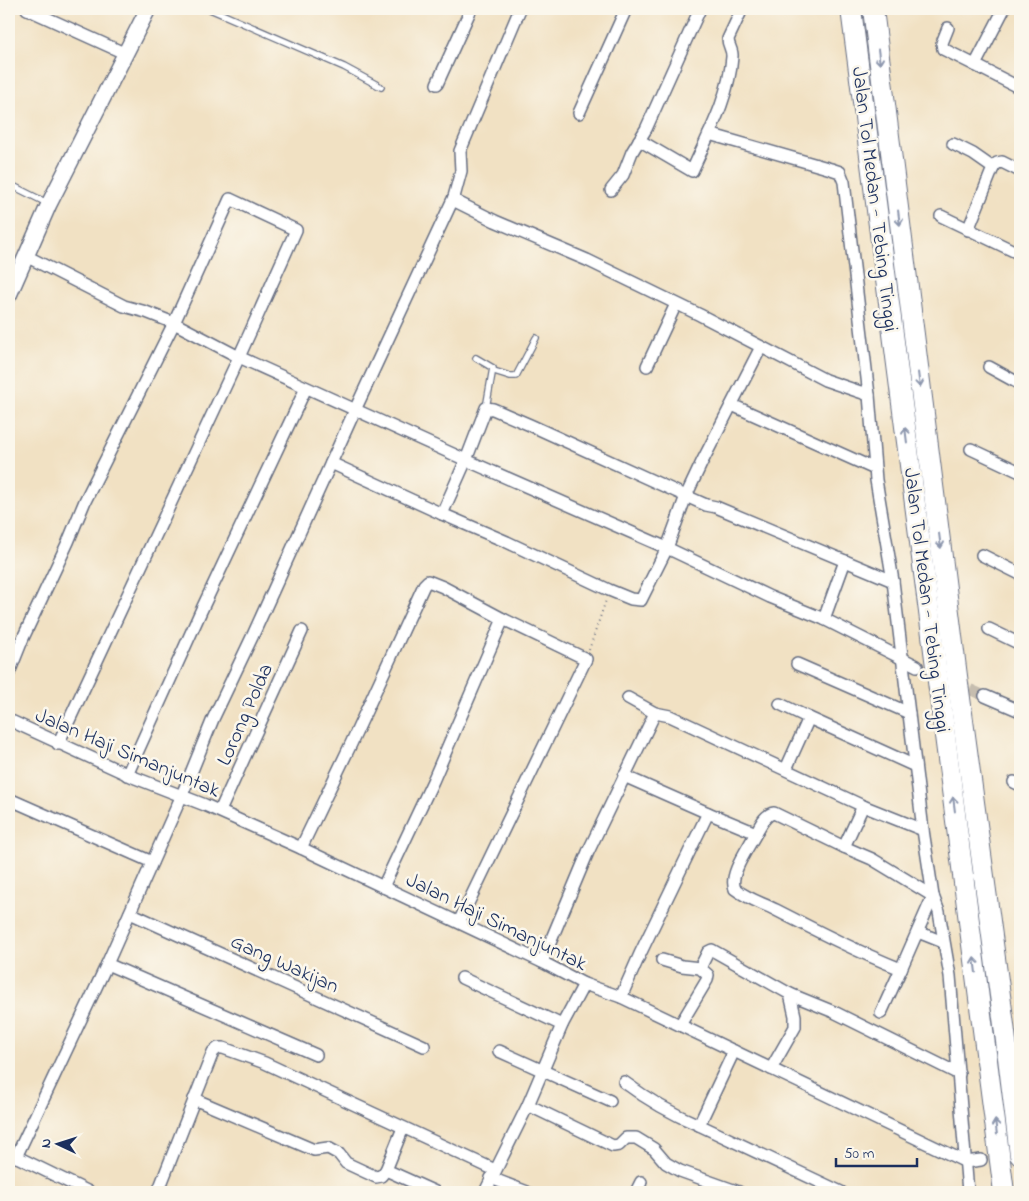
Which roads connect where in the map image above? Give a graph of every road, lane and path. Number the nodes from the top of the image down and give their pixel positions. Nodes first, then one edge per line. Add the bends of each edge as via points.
1 (27, 9) edge
2 (148, 9) edge
3 (210, 9) edge
4 (471, 9) edge
5 (520, 9) edge
6 (626, 9) edge
7 (700, 9) edge
8 (742, 9) edge
9 (851, 9) edge
10 (872, 9) edge
11 (1004, 9) edge
12 (948, 28) dead end
13 (124, 53) junction
14 (975, 65) junction
15 (437, 84) dead end
16 (382, 87) dead end
17 (1020, 88) edge
18 (579, 113) dead end
19 (709, 134) junction
20 (639, 140) junction
21 (953, 144) dead end
22 (993, 168) junction
23 (1020, 171) edge
24 (9, 184) edge
25 (611, 190) dead end
26 (454, 197) junction
27 (49, 204) junction
28 (941, 216) dead end
29 (968, 230) junction
30 (1020, 254) edge
31 (26, 256) junction
32 (9, 295) edge
33 (676, 304) junction
34 (174, 323) junction
35 (536, 338) dead end
36 (761, 347) junction
37 (239, 357) junction
38 (476, 358) dead end
39 (647, 366) dead end
40 (989, 367) dead end
41 (494, 371) junction
42 (1020, 384) edge
43 (306, 388) junction
44 (870, 394) junction
45 (732, 405) junction
46 (486, 408) junction
47 (355, 410) junction
48 (971, 449) dead end
49 (466, 460) junction
50 (331, 463) junction
51 (875, 469) junction
52 (1020, 472) edge
53 (686, 496) junction
54 (442, 514) junction
55 (667, 548) junction
56 (982, 556) dead end
57 (846, 561) junction
58 (1020, 574) edge
59 (893, 581) junction
60 (609, 590) junction
61 (503, 619) junction
62 (824, 619) junction
63 (989, 629) dead end
64 (302, 631) dead end
65 (1020, 644) edge
66 (586, 659) junction
67 (903, 660) junction
68 (797, 664) dead end
69 (917, 666) dead end
70 (9, 674) edge
71 (985, 696) tunnel mouth
72 (628, 698) dead end
73 (780, 704) dead end
74 (1020, 711) edge
75 (655, 713) junction
76 (909, 713) junction
77 (809, 718) junction
78 (9, 720) edge
79 (58, 744) junction
80 (915, 766) junction
81 (786, 769) junction
82 (127, 775) junction
83 (624, 776) junction
84 (182, 795) junction
85 (9, 799) edge
86 (863, 806) junction
87 (220, 811) junction
88 (708, 813) junction
89 (923, 830) junction
90 (756, 833) junction
91 (844, 847) junction
92 (300, 848) junction
93 (152, 862) junction
94 (383, 887) junction
95 (933, 896) junction
96 (130, 913) junction
97 (459, 922) junction
98 (918, 932) junction
99 (943, 942) junction
100 (662, 960) dead end
101 (542, 962) junction
102 (107, 964) junction
103 (700, 968) junction
104 (901, 970) junction
105 (462, 978) dead end
106 (584, 984) junction
107 (790, 994) junction
108 (621, 997) junction
109 (881, 1013) dead end
110 (562, 1025) junction
111 (680, 1025) junction
112 (1004, 1026) junction
113 (424, 1046) dead end
114 (500, 1051) dead end
115 (734, 1051) junction
116 (316, 1055) dead end
117 (771, 1069) junction
118 (543, 1071) junction
119 (959, 1074) junction
120 (624, 1082) dead end
121 (1020, 1084) edge
122 (194, 1099) junction
123 (610, 1101) dead end
124 (528, 1105) junction
125 (699, 1125) junction
126 (403, 1128) junction
127 (12, 1155) edge
128 (1020, 1155) edge
129 (981, 1160) dead end
130 (966, 1162) junction
131 (386, 1170) junction
132 (493, 1174) junction
133 (89, 1192) edge
134 (158, 1192) edge
135 (435, 1192) edge
136 (485, 1192) edge
137 (527, 1192) edge
138 (739, 1192) edge
139 (842, 1192) edge
140 (968, 1192) edge
141 (1004, 1192) edge

1 - 13 street
2 - 13 street
3 - 16 lane via 344,67
4 - 15 street
5 - 26 street via 459,155 461,170
6 - 18 street
7 - 20 street
8 - 19 street via 728,39 732,59 721,105
141 -> 9 highway, Jalan Tol Medan - Tebing Tinggi
10 -> 112 highway, Jalan Tol Medan - Tebing Tinggi
11 - 14 street
12 - 14 street via 943,49
13 - 27 street
14 - 17 street
19 - 20 street via 692,171
19 - 44 street via 840,172 844,182
20 - 25 street via 623,175
21 - 22 street
22 - 23 street via 1002,162
22 - 29 street
24 - 27 lane
26 - 33 street via 457,202 495,221 588,260
26 - 47 street
27 - 31 street
28 - 29 street
29 - 30 street
31 - 32 street
31 - 34 street via 124,306
33 - 36 street
33 - 39 street
34 - 37 street
34 - 37 street via 230,199 296,230
34 - 70 street via 85,501
35 - 41 lane via 516,376
36 - 44 street via 825,380
36 - 45 street
37 - 43 street
37 - 79 street
38 - 41 lane
40 - 42 street
41 - 46 lane
43 - 47 street
43 - 82 street
44 - 51 street
45 - 51 street
45 - 53 street
46 - 49 street
46 - 53 street
47 - 49 street
47 - 50 street
48 - 52 street
49 - 54 street
49 - 55 street
50 - 54 street
50 - 84 street via 213,719
51 - 59 street
53 - 55 street
53 - 57 street
54 - 60 street
55 - 60 street via 641,600
55 - 62 street
56 - 58 street
57 - 59 street
57 - 62 street
59 - 67 street
60 - 66 path
61 - 66 street
61 - 92 street via 443,587 428,582 424,586
61 - 94 street
62 - 67 street
63 - 65 street
64 - 87 street, Lorong Polda
66 - 97 street
67 - 69 street
67 - 76 street
68 - 76 street
71 - 74 street
72 - 75 street
73 - 77 street
75 - 81 street via 670,716
75 - 83 street
76 - 80 street
77 - 80 street
77 - 81 street
78 - 79 street, Jalan Haji Simanjuntak
79 - 82 street, Jalan Haji Simanjuntak
80 - 89 street
81 - 86 street
82 - 84 street, Jalan Haji Simanjuntak
83 - 88 street
83 - 101 street
84 - 87 street, Jalan Haji Simanjuntak
84 - 93 street
85 - 93 street
86 - 89 street
86 - 91 street
87 - 92 street, Jalan Haji Simanjuntak
88 - 90 street
88 - 108 street
89 - 95 street
90 - 91 street via 767,817 774,813
90 - 104 street via 736,868 735,889 751,900
91 - 95 street via 872,859
92 - 94 street, Jalan Haji Simanjuntak
93 - 96 street
94 - 97 street, Jalan Haji Simanjuntak
95 - 98 street
95 - 99 street
96 - 102 street
96 - 113 street, Gang Wakijan
97 - 101 street, Jalan Haji Simanjuntak
98 - 99 street
98 - 104 street
99 - 119 street via 950,976
100 - 103 street
101 - 106 street, Jalan Haji Simanjuntak
102 - 116 street
102 - 127 street
103 - 107 street via 712,950
103 - 111 street via 708,975 707,980
104 - 109 street
105 - 110 street
106 - 108 street, Jalan Haji Simanjuntak
106 - 110 street
107 - 117 street via 796,1016 795,1028
107 - 119 street via 834,1012
108 - 111 street, Jalan Haji Simanjuntak
110 - 118 street
111 - 115 street, Jalan Haji Simanjuntak
112 - 121 highway
112 - 128 highway, Jalan Tol Medan - Tebing Tinggi
114 - 118 street
115 - 117 street, Jalan Haji Simanjuntak
115 - 125 street
117 - 130 street, Jalan Haji Simanjuntak
118 - 123 street
118 - 124 street
119 - 130 street
120 - 125 street via 643,1097
122 - 126 street via 213,1052 223,1048 273,1066
122 - 131 street via 314,1150 328,1148 346,1163 376,1177
122 - 134 street
124 - 132 street
124 - 138 street via 612,1146 619,1145 626,1138 636,1138 680,1171
125 - 139 street
126 - 131 street
126 - 132 street
127 - 133 street
129 - 130 street
130 - 140 street
131 - 135 street
132 - 136 street
132 - 137 street

